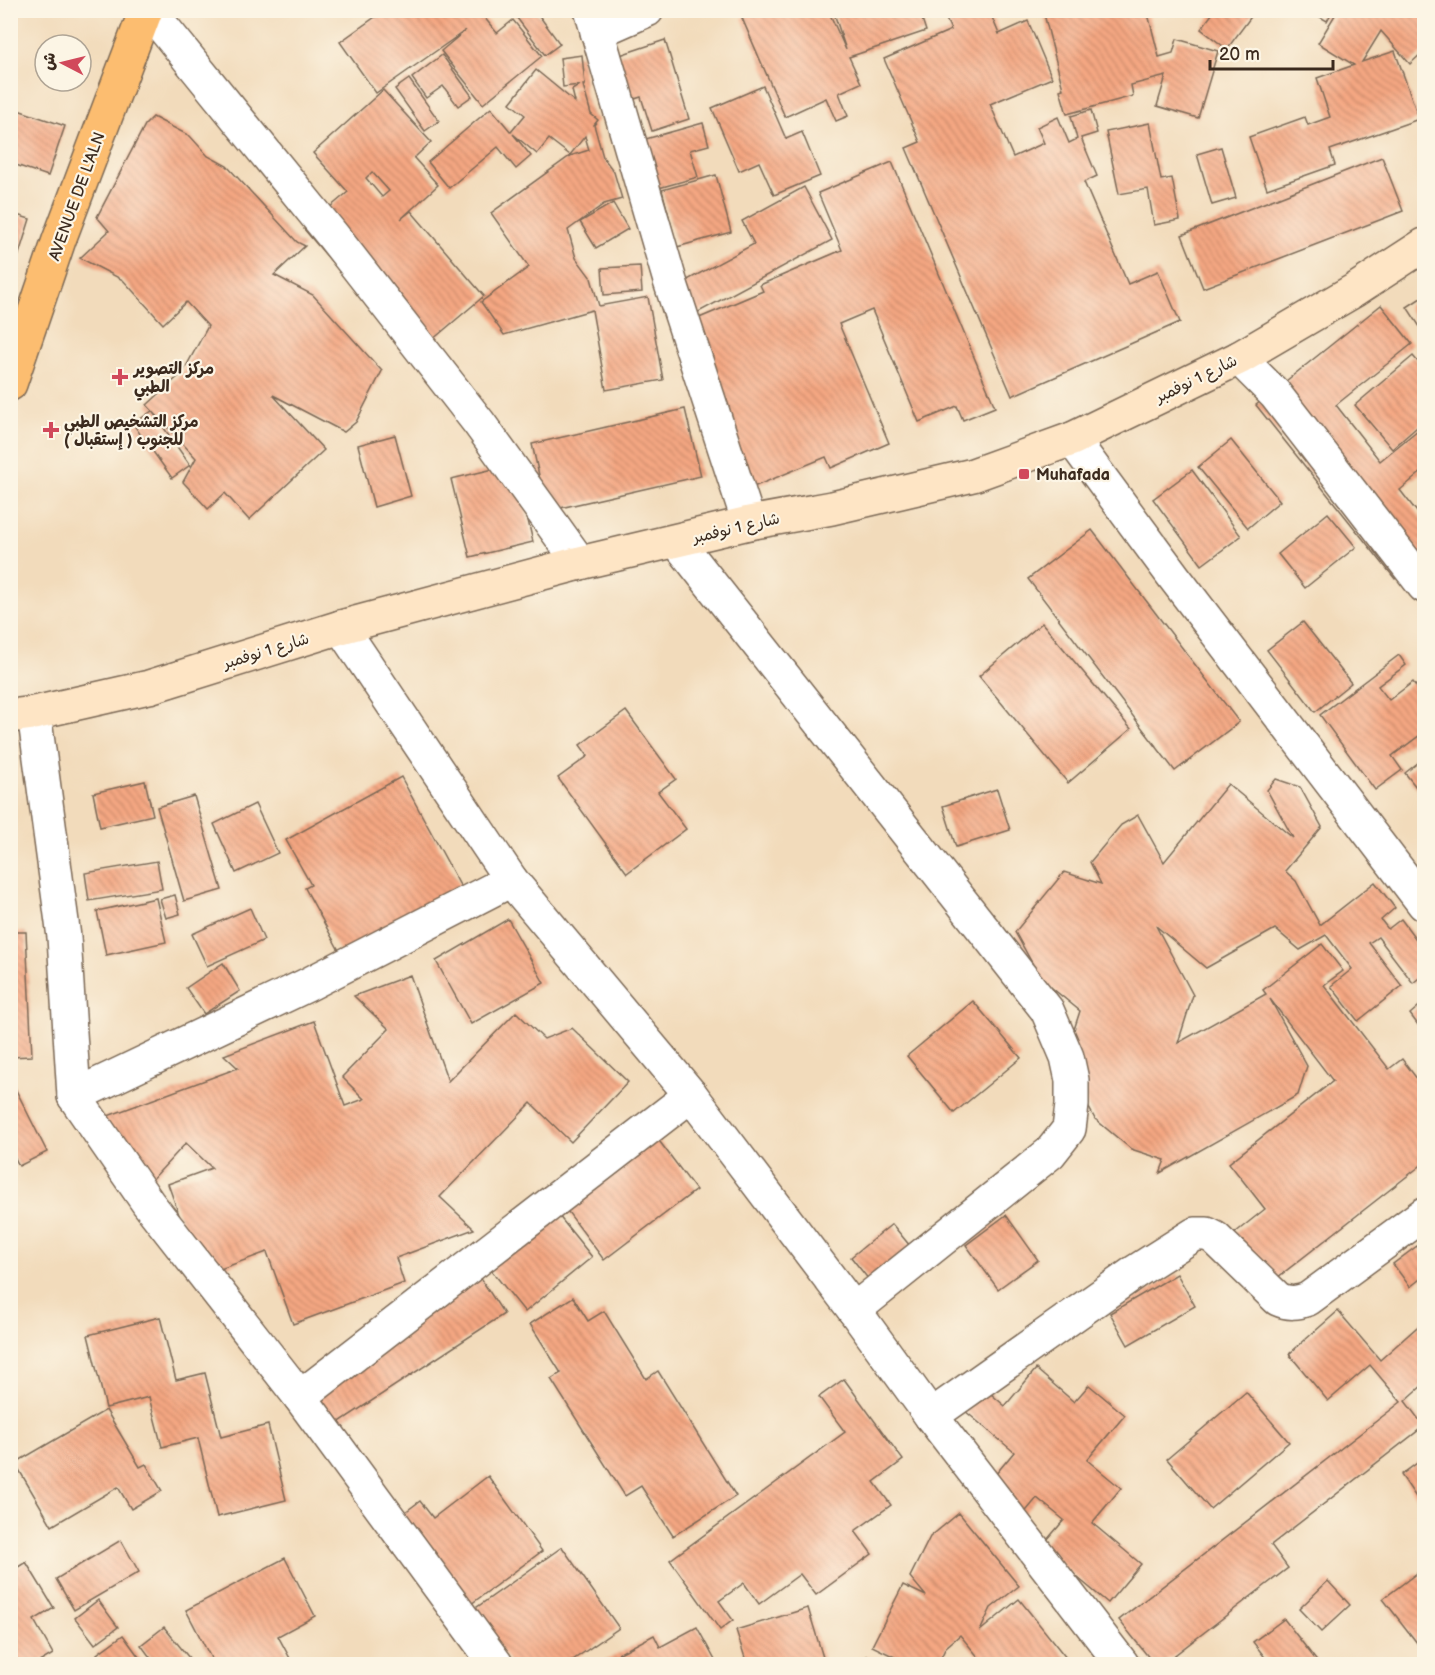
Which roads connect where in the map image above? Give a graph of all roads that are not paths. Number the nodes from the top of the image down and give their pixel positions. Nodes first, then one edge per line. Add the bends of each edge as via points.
1 (148, 10) edge
2 (647, 10) edge
3 (594, 21) edge
4 (1425, 245) edge
5 (1239, 358) junction
6 (10, 384) edge
7 (1072, 439) junction
8 (749, 523) junction
9 (677, 541) junction
10 (580, 563) junction
11 (1425, 586) edge
12 (341, 627) junction
13 (22, 715) edge
14 (511, 880) junction
15 (1425, 904) edge
16 (691, 1095) junction
17 (74, 1096) junction
18 (1425, 1214) edge
19 (854, 1310) junction
20 (300, 1397) junction
21 (932, 1416) junction
22 (496, 1665) edge
23 (1122, 1665) edge

1 - 6 main road, AVENUE DE L'ALN via 59,240
1 - 10 street via 333,236 464,404
2 - 3 street
3 - 8 street via 670,281
4 - 5 main road, شارع 1 نوفمبر
5 - 7 main road, شارع 1 نوفمبر
5 - 11 street via 1275,394
7 - 8 main road, شارع 1 نوفمبر via 973,475
7 - 15 street
8 - 9 main road, شارع 1 نوفمبر
9 - 10 main road, شارع 1 نوفمبر
9 - 19 street via 1047,1010 1067,1057 1072,1080 1069,1129 1050,1153
10 - 12 main road, شارع 1 نوفمبر
12 - 13 main road, شارع 1 نوفمبر via 149,687
12 - 14 street
13 - 17 street via 64,937
14 - 16 street
14 - 17 street via 307,985
16 - 19 street
16 - 20 street
17 - 20 street via 148,1203
18 - 21 street via 1308,1299 1287,1303 1278,1299 1215,1238 1195,1234
19 - 21 street
20 - 22 street
21 - 23 street

